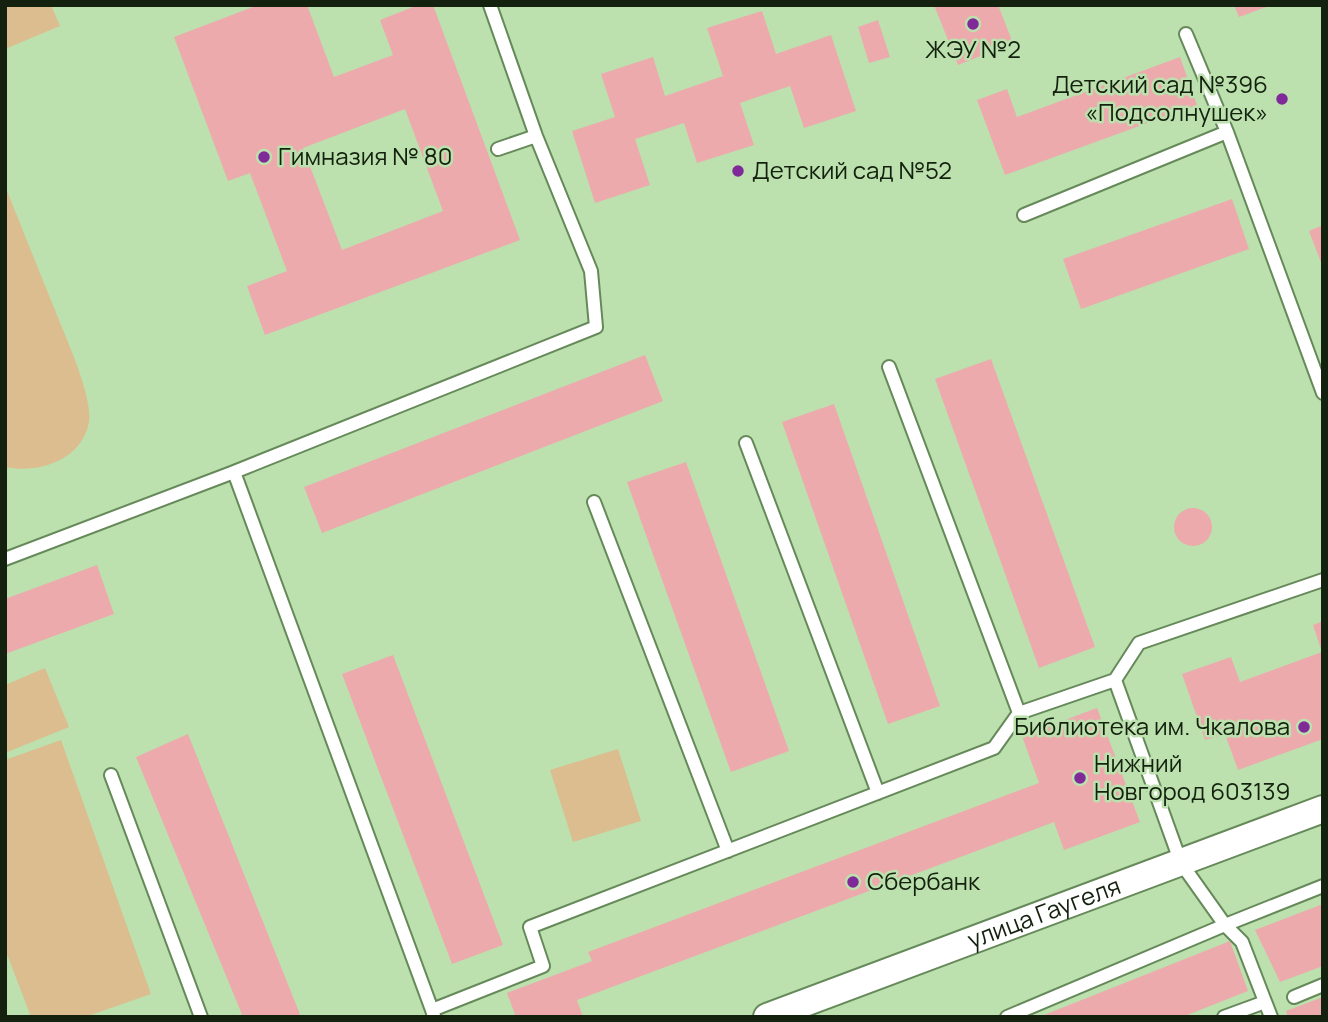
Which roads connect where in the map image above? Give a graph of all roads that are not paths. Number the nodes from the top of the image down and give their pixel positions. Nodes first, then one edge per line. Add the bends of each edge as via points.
1 (490, 5) edge
2 (1186, 34) dead end
3 (1227, 132) junction
4 (536, 136) junction
5 (498, 149) dead end
6 (1024, 215) dead end
7 (889, 367) dead end
8 (1323, 393) edge
9 (746, 443) dead end
10 (234, 472) junction
11 (594, 502) dead end
12 (5, 559) edge
13 (1323, 580) edge
14 (1115, 680) junction
15 (1019, 713) junction
16 (111, 775) dead end
17 (878, 793) junction
18 (1323, 809) edge
19 (728, 851) junction
20 (1181, 863) junction
21 (1323, 887) edge
22 (1225, 925) junction
23 (1323, 985) edge
24 (1294, 997) dead end
25 (1265, 1002) junction
26 (433, 1014) edge
27 (201, 1017) edge
28 (767, 1017) edge
29 (1007, 1017) edge
30 (1224, 1017) edge
31 (1271, 1017) edge

1 - 4 lane
2 - 3 lane
3 - 6 lane
3 - 8 lane
4 - 5 lane
4 - 10 lane via 591,271 596,327
7 - 15 lane
9 - 17 lane
10 - 12 lane
10 - 26 lane
11 - 19 lane
13 - 14 lane via 1139,643
14 - 15 lane
14 - 20 lane
15 - 17 lane via 995,748
16 - 27 lane
17 - 19 lane
18 - 20 street, улица Гаугеля
19 - 26 lane via 530,927 543,966
20 - 22 lane
20 - 28 street, улица Гаугеля
21 - 22 lane
22 - 25 lane via 1241,942
22 - 29 lane
23 - 24 lane
25 - 30 lane
25 - 31 lane

